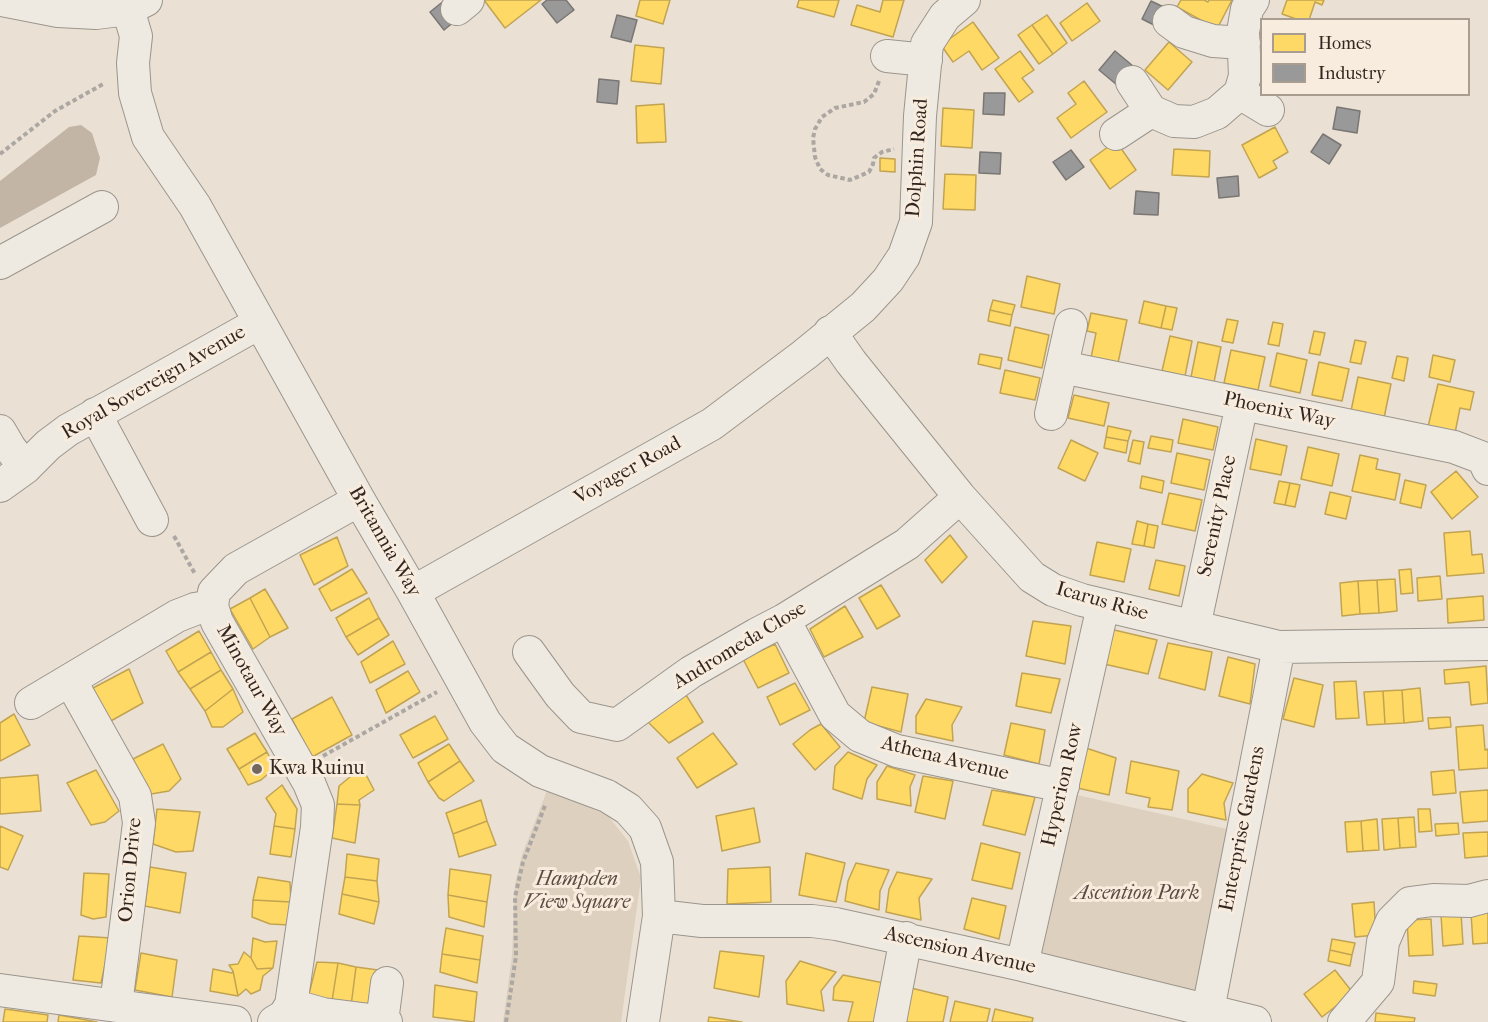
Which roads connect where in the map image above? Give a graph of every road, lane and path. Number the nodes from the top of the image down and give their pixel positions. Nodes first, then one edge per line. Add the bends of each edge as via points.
1 (2, 0) edge
2 (964, 0) edge
3 (1253, 0) edge
4 (137, 4) edge
5 (1170, 21) dead end
6 (1244, 43) junction
7 (926, 60) junction
8 (884, 64) joint
9 (1132, 82) dead end
10 (105, 83) dead end
11 (1240, 93) junction
12 (1268, 110) dead end
13 (1151, 111) junction
14 (1116, 134) dead end
15 (919, 150) junction
16 (0, 154) edge
17 (102, 207) dead end
18 (0, 263) edge
19 (259, 323) junction
20 (1071, 325) dead end
21 (830, 332) junction
22 (1062, 367) junction
23 (1242, 404) junction
24 (95, 414) junction
25 (1051, 414) dead end
26 (0, 431) edge
27 (25, 468) junction
28 (1488, 469) edge
29 (0, 486) edge
30 (960, 497) junction
31 (359, 500) junction
32 (152, 520) dead end
33 (413, 592) junction
34 (212, 606) junction
35 (1103, 606) junction
36 (784, 620) junction
37 (1194, 627) junction
38 (1488, 644) edge
39 (1279, 647) junction
40 (529, 652) dead end
41 (70, 680) junction
42 (437, 692) dead end
43 (31, 703) dead end
44 (301, 768) junction
45 (1063, 786) junction
46 (546, 803) dead end
47 (1488, 896) edge
48 (659, 916) junction
49 (906, 938) junction
50 (1022, 965) junction
51 (387, 983) dead end
52 (0, 990) edge
53 (116, 1005) junction
54 (1208, 1010) junction
55 (283, 1013) edge
56 (235, 1022) edge
57 (384, 1022) edge
58 (506, 1022) edge
59 (643, 1022) edge
60 (890, 1022) edge
61 (1255, 1022) edge
62 (1344, 1022) edge

1 - 4 street via 58,12 96,13
2 - 7 street, Dolphin Road via 939,25 927,44
3 - 6 street via 1247,9
4 - 19 street, Britannia Way via 135,93 148,137 195,206
5 - 6 street via 1184,32 1213,41
6 - 11 street via 1245,76
7 - 8 street
7 - 15 street, Dolphin Road
8 - 15 path via 874,94 864,102 835,108 822,117 813,138 815,157 828,175 850,180 868,172 874,158 882,152
9 - 13 street
10 - 16 path via 55,111
11 - 12 street
11 - 13 street via 1217,113 1194,122 1174,121
13 - 14 street
15 - 21 street, Dolphin Road via 916,222 904,256 863,306
17 - 18 street
19 - 24 street, Royal Sovereign Avenue
19 - 31 street, Britannia Way
20 - 22 street
21 - 30 street, Icarus Rise
21 - 33 street, Voyager Road via 712,424
22 - 23 street, Phoenix Way
22 - 25 street
23 - 28 street, Phoenix Way via 1454,447 1483,458
23 - 37 street, Serenity Place
24 - 27 street, Royal Sovereign Avenue via 48,445
24 - 32 street
26 - 27 street
27 - 29 street, Royal Sovereign Avenue
30 - 35 street, Icarus Rise via 1032,578 1053,590
30 - 36 street, Andromeda Close via 907,544
31 - 33 street, Britannia Way
31 - 34 street, Minotaur Way via 236,569 214,592
33 - 48 street, Britannia Way via 485,722 505,748 540,771 607,796 628,809 645,828 657,862
34 - 41 street via 177,616
34 - 44 street, Minotaur Way via 217,622
35 - 37 street, Icarus Rise
35 - 45 street, Hyperion Row
36 - 40 street, Andromeda Close via 690,672 617,725 581,717
36 - 45 street, Athena Avenue via 836,715 860,736 897,751
37 - 39 street, Icarus Rise
38 - 39 street, Icarus Rise
39 - 54 street, Enterprise Gardens
41 - 43 street
41 - 53 street, Orion Drive via 135,796 139,823
42 - 44 path
44 - 55 street, Minotaur Way via 318,805 317,827
45 - 50 street, Hyperion Row
46 - 58 path via 523,862 516,897 516,956
47 - 62 street via 1469,901 1410,903 1392,921 1383,942 1378,982
48 - 49 street, Ascension Avenue via 702,921 812,921
48 - 59 street, Britannia Way
49 - 50 street, Ascension Avenue
49 - 60 street
50 - 54 street, Ascension Avenue
51 - 57 street, Minotaur Way
52 - 53 street
53 - 56 street
54 - 61 street, Ascension Avenue
55 - 57 street, Minotaur Way

